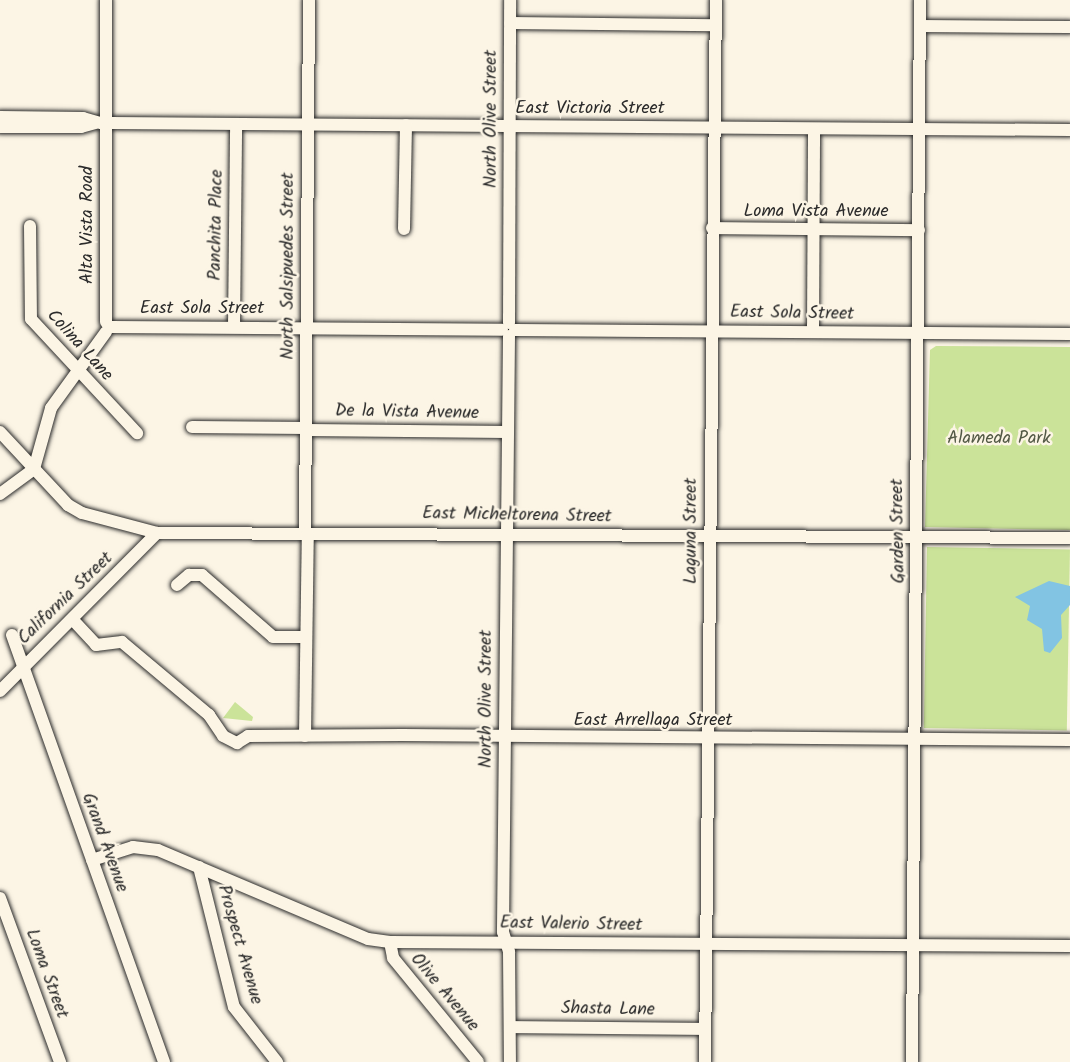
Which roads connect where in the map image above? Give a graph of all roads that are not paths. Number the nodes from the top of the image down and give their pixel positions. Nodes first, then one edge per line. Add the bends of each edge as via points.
1 (106, 0) edge
2 (309, 0) edge
3 (510, 0) edge
4 (716, 0) edge
5 (920, 0) edge
6 (510, 23) junction
7 (716, 25) junction
8 (920, 26) junction
9 (1070, 27) edge
10 (0, 117) edge
11 (103, 123) junction
12 (236, 124) junction
13 (308, 124) junction
14 (406, 125) junction
15 (510, 126) junction
16 (0, 127) edge
17 (714, 127) junction
18 (814, 129) junction
19 (920, 130) junction
20 (1070, 130) edge
21 (30, 226) dead end
22 (712, 228) junction
23 (404, 229) dead end
24 (814, 229) junction
25 (919, 230) junction
26 (306, 326) junction
27 (108, 327) junction
28 (234, 327) junction
29 (508, 329) junction
30 (711, 331) junction
31 (813, 332) junction
32 (919, 333) junction
33 (1070, 334) edge
34 (80, 374) junction
35 (192, 427) dead end
36 (307, 429) junction
37 (0, 432) edge
38 (507, 432) junction
39 (137, 433) dead end
40 (34, 469) junction
41 (0, 495) edge
42 (157, 533) junction
43 (307, 533) junction
44 (506, 534) junction
45 (709, 535) junction
46 (918, 537) junction
47 (1070, 537) edge
48 (177, 585) dead end
49 (73, 620) junction
50 (12, 635) dead end
51 (306, 636) junction
52 (23, 666) junction
53 (0, 691) edge
54 (305, 736) junction
55 (504, 738) junction
56 (707, 739) junction
57 (916, 740) junction
58 (1070, 740) edge
59 (92, 860) junction
60 (199, 867) junction
61 (0, 898) edge
62 (390, 942) junction
63 (506, 942) junction
64 (706, 943) junction
65 (913, 946) junction
66 (1070, 946) edge
67 (510, 1027) junction
68 (705, 1029) junction
69 (60, 1062) edge
70 (164, 1062) edge
71 (277, 1062) edge
72 (478, 1062) edge
73 (510, 1062) edge
74 (705, 1062) edge
75 (912, 1062) edge

1 - 11 street, Alta Vista Road
2 - 13 street, North Salsipuedes Street
3 - 6 street, North Olive Street
4 - 7 street, Laguna Street
5 - 8 street, Garden Street
6 - 7 street
6 - 15 street, North Olive Street
7 - 17 street, Laguna Street
8 - 9 street
8 - 19 street, Garden Street
10 - 11 street, East Victoria Street via 83,118
11 - 12 street, East Victoria Street
11 - 16 street, East Victoria Street via 81,128
11 - 27 street, Alta Vista Road
12 - 13 street, East Victoria Street
12 - 28 street, Panchita Place
13 - 14 street, East Victoria Street
13 - 26 street, North Salsipuedes Street
14 - 15 street, East Victoria Street
14 - 23 street
15 - 17 street, East Victoria Street
15 - 29 street, North Olive Street
17 - 18 street, East Victoria Street
17 - 22 street, Laguna Street
18 - 19 street, East Victoria Street
18 - 24 street
19 - 20 street, East Victoria Street
19 - 25 street, Garden Street
21 - 34 street, Colina Lane via 29,314
22 - 24 street, Loma Vista Avenue
22 - 30 street, Laguna Street
24 - 25 street, Loma Vista Avenue
24 - 31 street
25 - 32 street, Garden Street
26 - 28 street, East Sola Street
26 - 29 street, East Sola Street
26 - 36 street, North Salsipuedes Street
27 - 28 street, East Sola Street
27 - 34 street
29 - 30 street, East Sola Street
29 - 38 street, North Olive Street
30 - 31 street, East Sola Street
30 - 45 street, Laguna Street
31 - 32 street, East Sola Street
32 - 33 street, East Sola Street
32 - 46 street, Garden Street
34 - 39 street, Colina Lane
34 - 40 street via 51,408
35 - 36 street, De la Vista Avenue
36 - 38 street, De la Vista Avenue
36 - 43 street, North Salsipuedes Street
37 - 40 street, East Micheltorena Street
38 - 44 street, North Olive Street
40 - 41 street
40 - 42 street, East Micheltorena Street via 82,513
42 - 43 street, East Micheltorena Street
42 - 49 street, California Street
43 - 44 street, East Micheltorena Street
43 - 51 street, North Salsipuedes Street
44 - 45 street, East Micheltorena Street
44 - 55 street, North Olive Street
45 - 46 street, East Micheltorena Street
45 - 56 street, Laguna Street
46 - 47 street, East Micheltorena Street
46 - 57 street, Garden Street
48 - 51 street via 189,575 202,575 273,637
49 - 52 street, California Street
49 - 54 street, East Arrellaga Street via 96,645 122,642 209,715 223,736 237,743 248,736
50 - 52 street, Grand Avenue
51 - 54 street, North Salsipuedes Street
52 - 53 street, California Street
52 - 59 street, Grand Avenue
54 - 55 street, East Arrellaga Street
55 - 56 street, East Arrellaga Street
55 - 63 street, North Olive Street
56 - 57 street, East Arrellaga Street
56 - 64 street, Laguna Street
57 - 58 street, East Arrellaga Street
57 - 65 street, Garden Street
59 - 60 street, East Valerio Street via 143,847
59 - 70 street, Grand Avenue
60 - 62 street, East Valerio Street via 368,939
60 - 71 street, Prospect Avenue via 234,1007
61 - 69 street, Loma Street
62 - 63 street, East Valerio Street
62 - 72 street, Olive Avenue via 393,958
63 - 64 street, East Valerio Street
63 - 67 street, North Olive Street
64 - 65 street, East Valerio Street
64 - 68 street, Laguna Street
65 - 66 street, East Valerio Street
65 - 75 street, Garden Street
67 - 68 street, Shasta Lane
67 - 73 street, North Olive Street
68 - 74 street, Laguna Street

